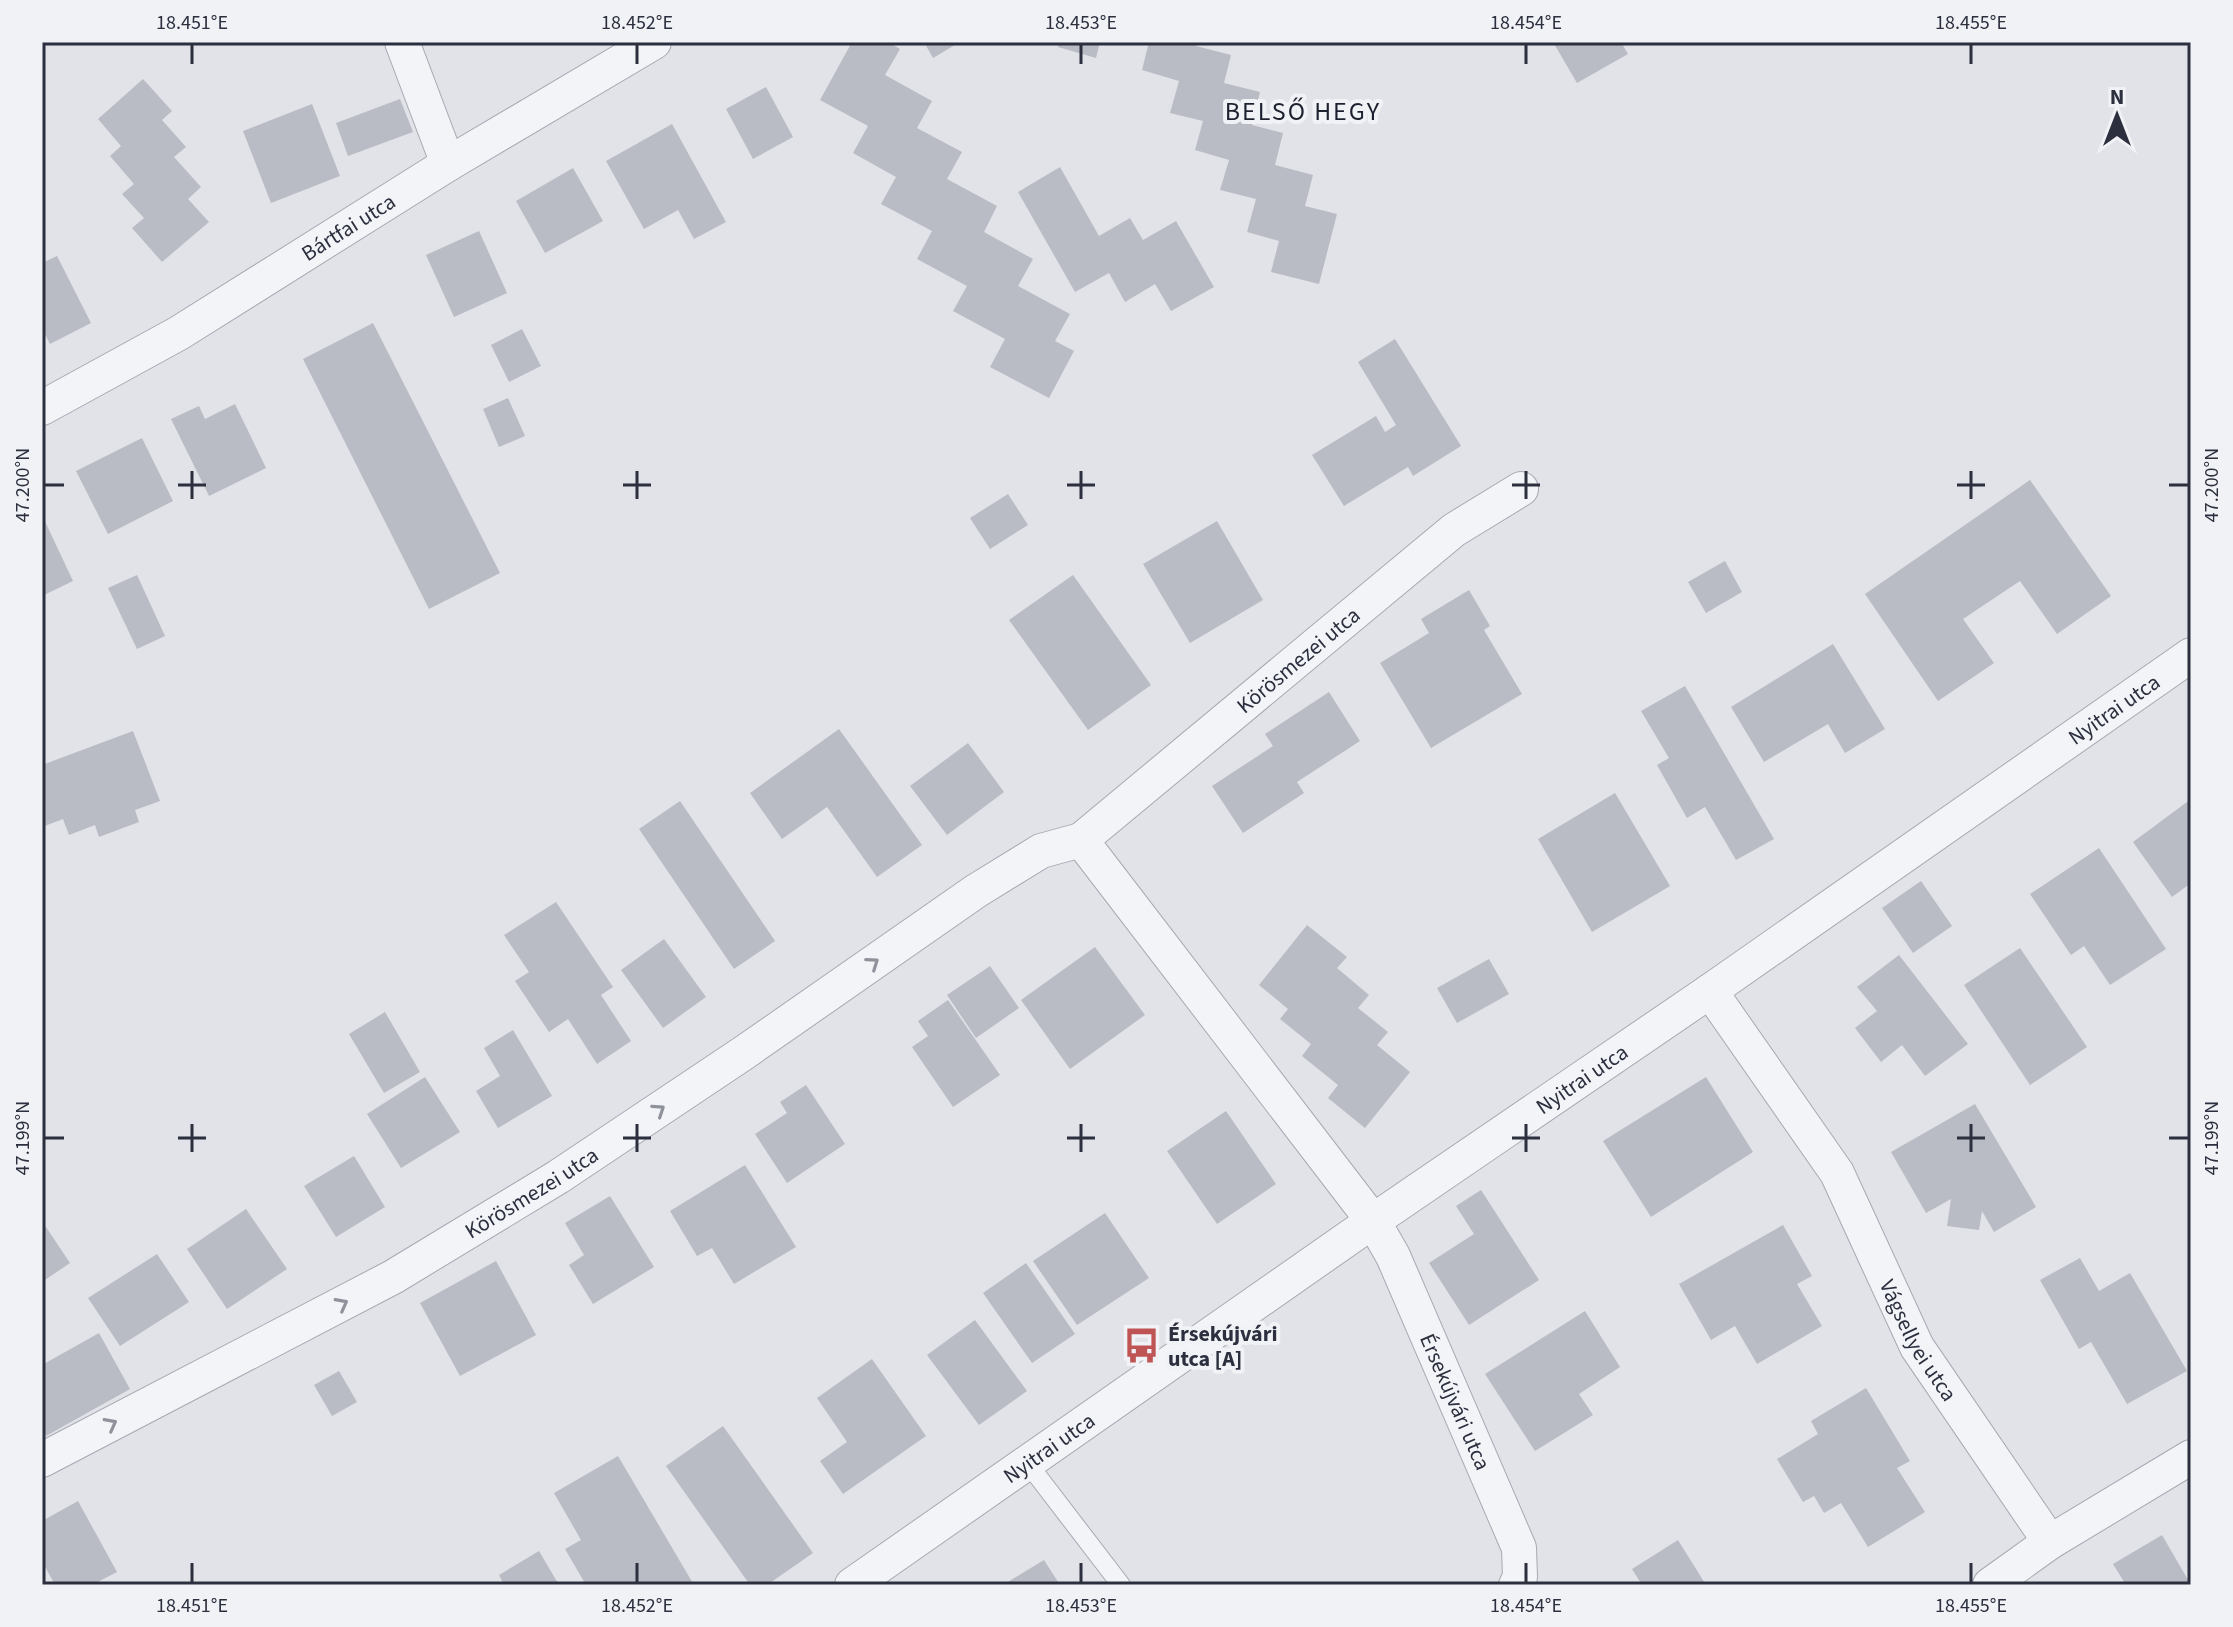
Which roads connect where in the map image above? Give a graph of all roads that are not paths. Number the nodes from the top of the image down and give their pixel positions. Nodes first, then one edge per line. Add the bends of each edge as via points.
1 (402, 42) edge
2 (654, 42) edge
3 (448, 164) junction
4 (42, 408) edge
5 (1521, 489) dead end
6 (2191, 655) edge
7 (1081, 840) junction
8 (1710, 991) junction
9 (1373, 1221) junction
10 (2191, 1457) edge
11 (42, 1460) edge
12 (1026, 1461) junction
13 (2050, 1542) junction
14 (852, 1585) edge
15 (1121, 1585) edge
16 (1516, 1585) edge
17 (1990, 1585) edge

1 - 3 street
2 - 3 street, Bártfai utca
3 - 4 street, Bártfai utca via 179,333
5 - 7 street, Körösmezei utca via 1454,530
6 - 8 street, Nyitrai utca
7 - 9 street
11 -> 7 street, Körösmezei utca via 393,1277 571,1168 976,891 1041,851
8 - 9 street, Nyitrai utca
8 - 13 street, Vágsellyei utca via 1837,1173 1917,1347
9 - 12 street, Nyitrai utca
9 - 16 street, Érsekújvári utca via 1519,1548
10 - 13 street
12 - 14 street, Nyitrai utca
12 - 15 lane
13 - 17 street

